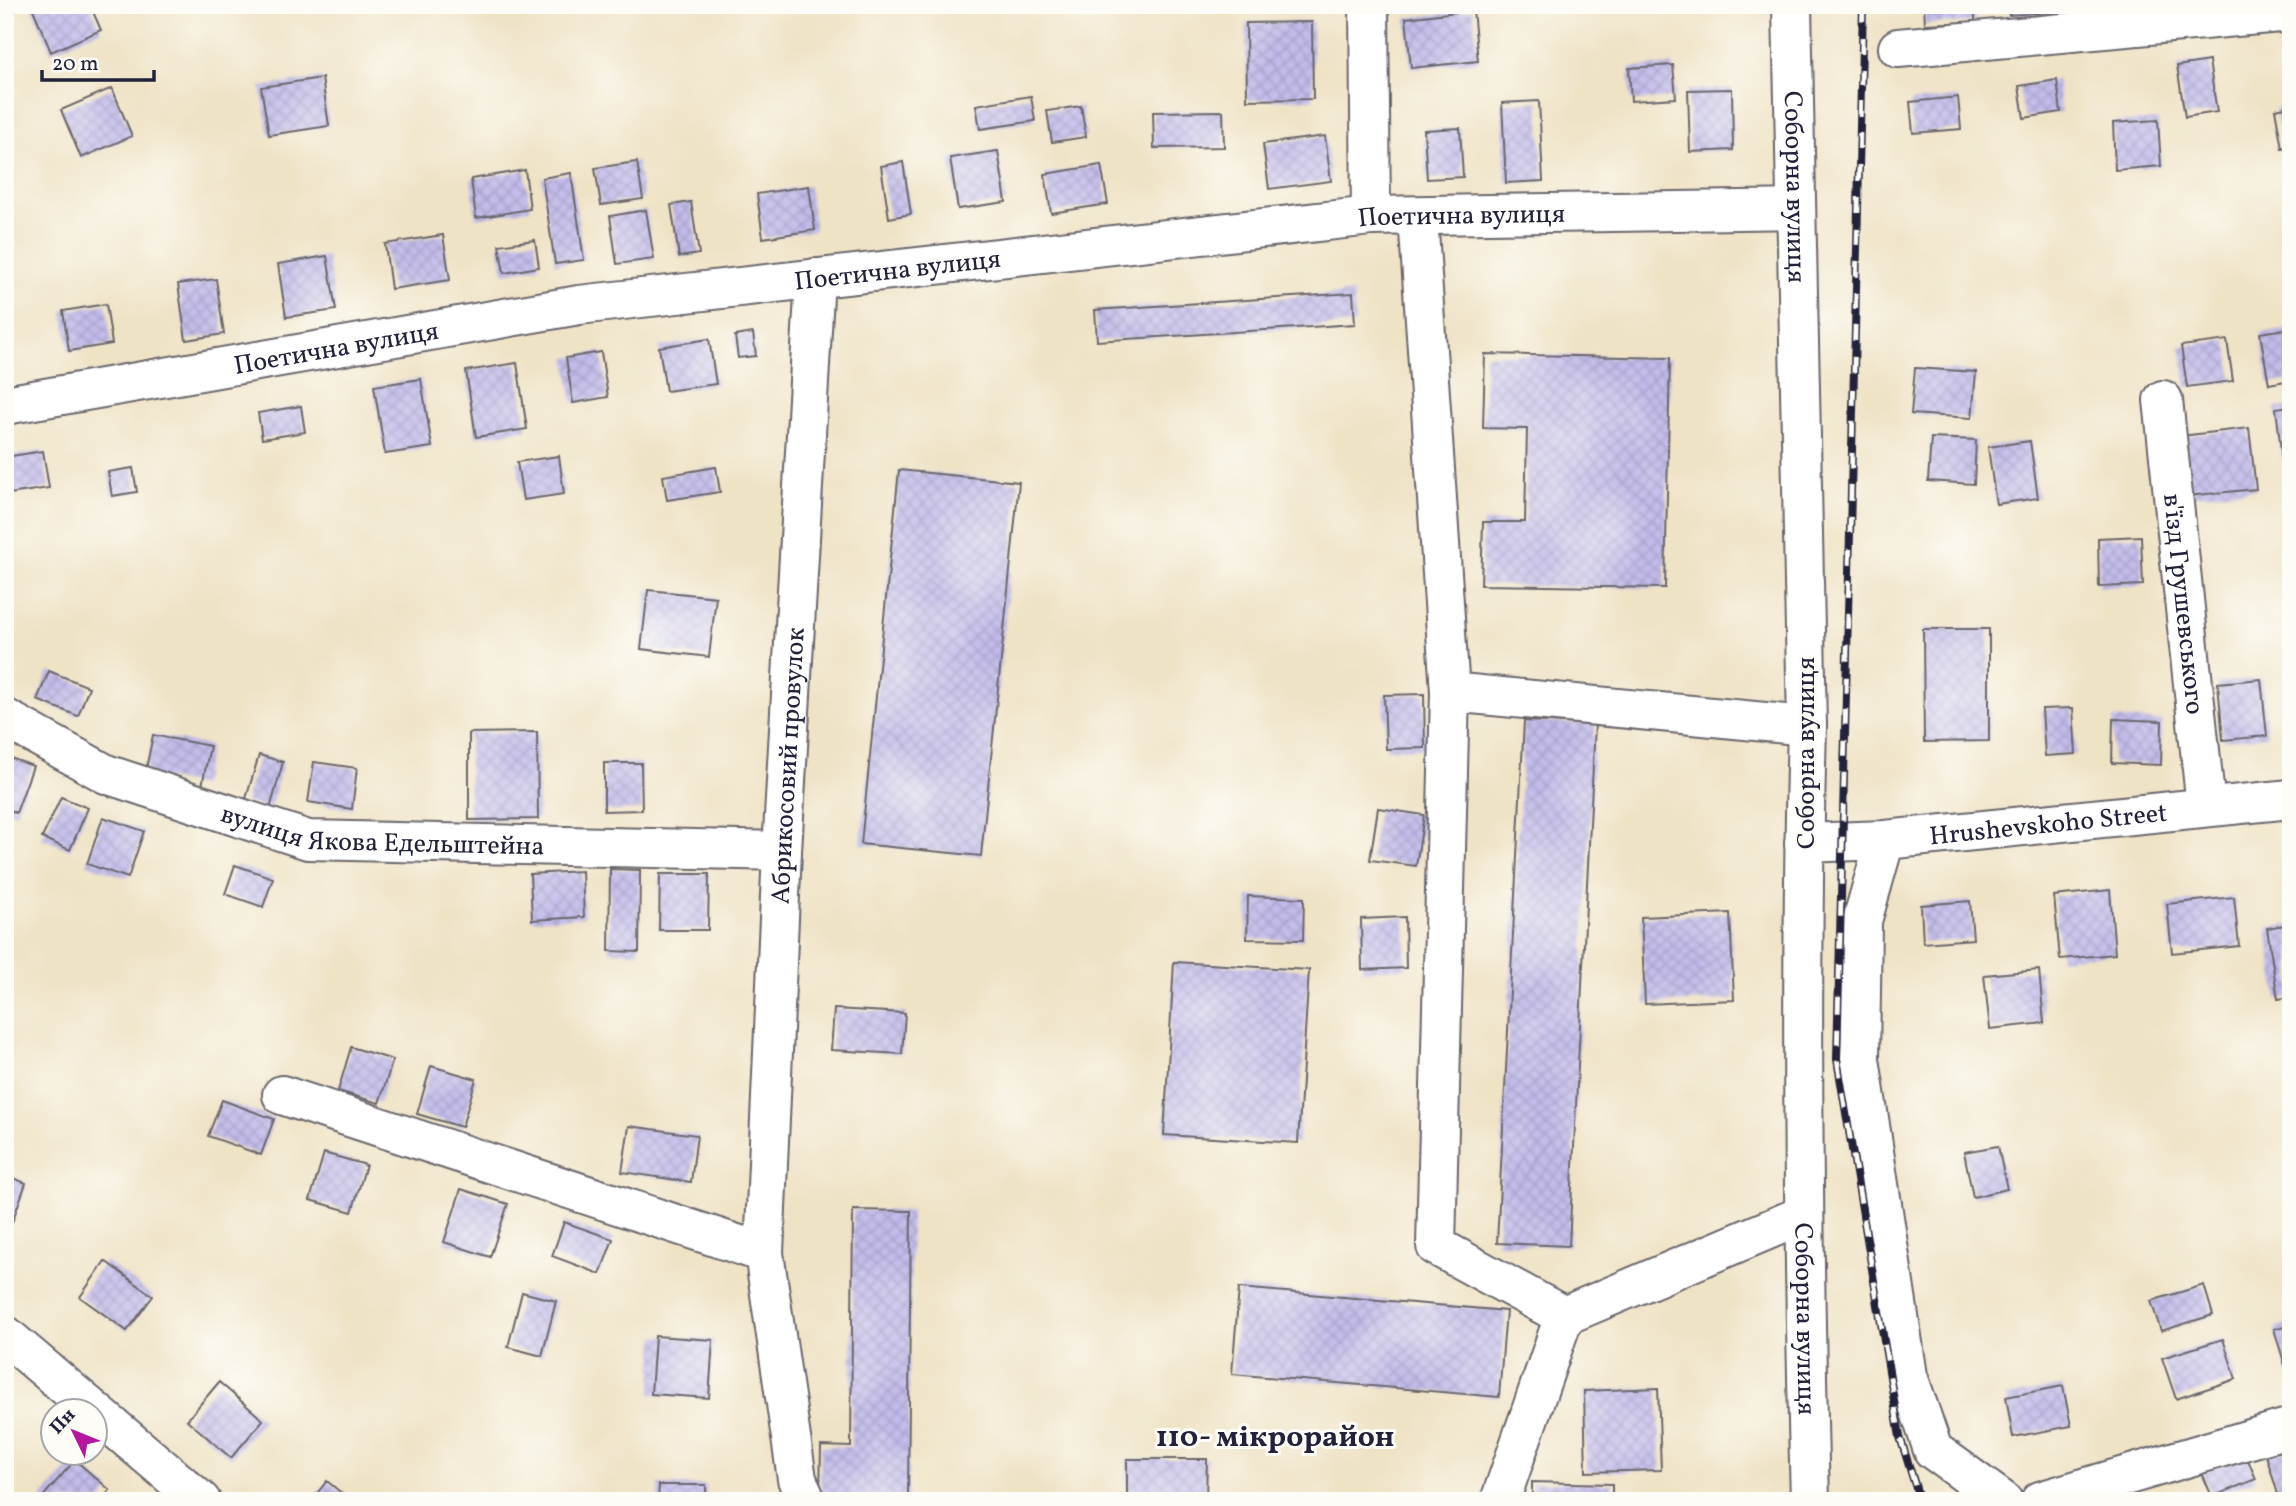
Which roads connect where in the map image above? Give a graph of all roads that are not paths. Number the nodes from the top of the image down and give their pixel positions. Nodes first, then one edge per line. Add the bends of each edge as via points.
1 (1369, 5) edge
2 (1792, 5) edge
3 (2291, 12) edge
4 (1898, 48) dead end
5 (1796, 209) junction
6 (1371, 216) junction
7 (1418, 216) junction
8 (815, 278) junction
9 (2163, 400) dead end
10 (5, 405) edge
11 (1450, 692) junction
12 (5, 718) edge
13 (1807, 726) junction
14 (2291, 799) edge
15 (2206, 807) junction
16 (1885, 840) junction
17 (1804, 843) junction
18 (782, 851) junction
19 (282, 1095) dead end
20 (1803, 1215) junction
21 (764, 1253) junction
22 (1564, 1316) junction
23 (5, 1335) edge
24 (2291, 1427) edge
25 (201, 1501) edge
26 (806, 1501) edge
27 (1500, 1501) edge
28 (1810, 1501) edge
29 (2003, 1501) edge
30 (2040, 1501) edge

1 - 6 street
2 - 5 street, Соборна вулиця
3 - 4 street
5 - 7 street, Поетична вулиця
5 - 13 street, Соборна вулиця
6 - 7 street, Поетична вулиця
6 - 8 street, Поетична вулиця
7 - 11 street
8 - 10 street, Поетична вулиця via 579,305
8 - 18 street, Абрикосовий провулок
9 - 15 street, в'їзд Грушевського
11 - 13 street
11 - 22 street via 1436,1246
12 - 18 street, вулиця Якова Едельштейна via 107,774 307,840
13 - 17 street, Соборна вулиця
14 - 15 street, Hrushevskoho Street
15 - 16 street, Hrushevskoho Street
16 - 17 street, Hrushevskoho Street
16 - 29 street via 1862,921 1860,1059 1908,1376 1933,1450
17 - 20 street, Соборна вулиця
18 - 21 street, Абрикосовий провулок
19 - 21 street
20 - 22 street
20 - 28 street, Соборна вулиця
21 - 26 street, Абрикосовий провулок via 797,1479
22 - 27 street
23 - 25 street
24 - 30 street

